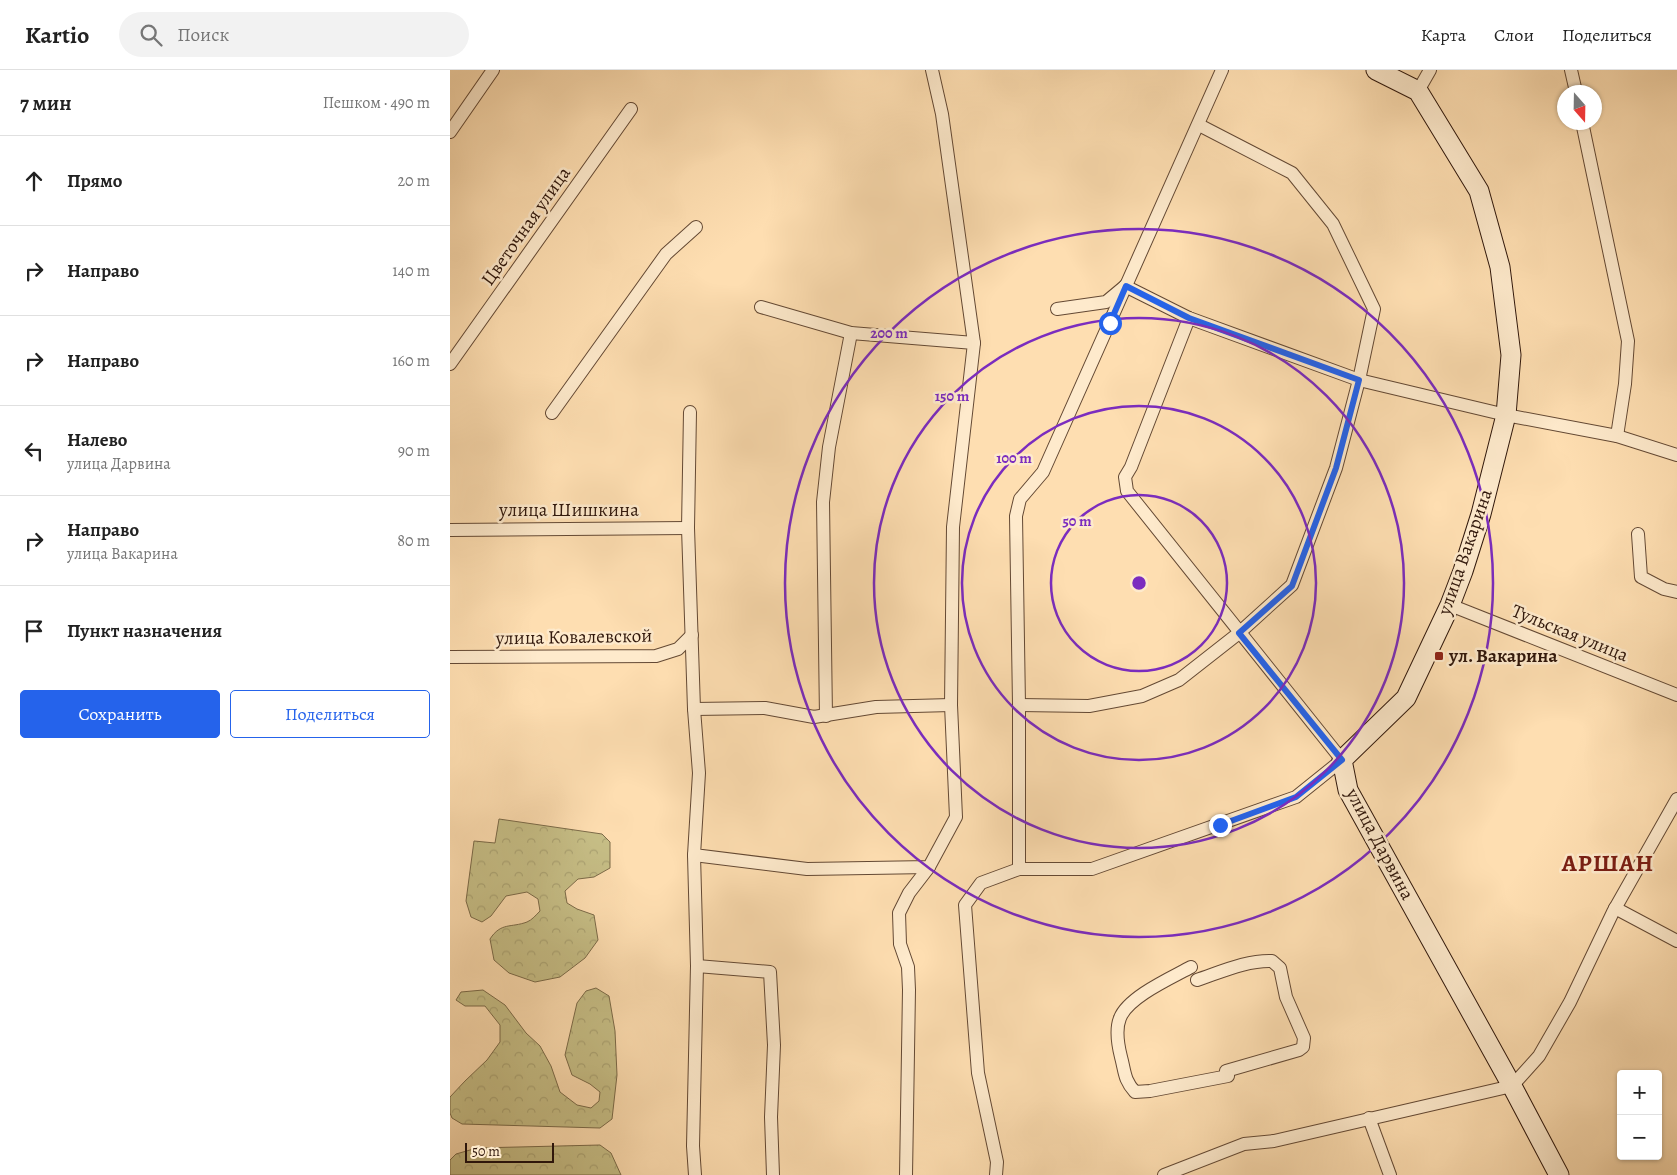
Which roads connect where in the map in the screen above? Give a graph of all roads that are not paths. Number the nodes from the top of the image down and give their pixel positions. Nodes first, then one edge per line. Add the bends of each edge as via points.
1 (493, 70) edge
2 (932, 70) edge
3 (1222, 70) edge
4 (1376, 70) edge
5 (1430, 70) edge
6 (1571, 70) edge
7 (1574, 85) edge
8 (1418, 91) junction
9 (631, 109) dead end
10 (1199, 125) junction
11 (1584, 130) edge
12 (450, 132) edge
13 (696, 226) dead end
14 (1126, 286) junction
15 (760, 307) dead end
16 (1057, 309) dead end
17 (1189, 318) junction
18 (851, 333) junction
19 (974, 343) junction
20 (450, 364) edge
21 (1359, 380) junction
22 (690, 412) dead end
23 (552, 413) dead end
24 (1506, 415) junction
25 (1617, 436) junction
26 (1677, 454) edge
27 (688, 528) junction
28 (450, 530) edge
29 (1638, 534) dead end
30 (1677, 592) edge
31 (1450, 605) junction
32 (1239, 633) junction
33 (692, 635) junction
34 (450, 658) edge
35 (1677, 695) edge
36 (951, 704) junction
37 (1019, 705) junction
38 (694, 709) junction
39 (826, 716) junction
40 (1342, 760) junction
41 (1677, 799) edge
42 (694, 855) junction
43 (929, 867) junction
44 (1019, 869) junction
45 (1615, 908) junction
46 (1677, 941) edge
47 (696, 966) junction
48 (1191, 967) dead end
49 (1197, 980) dead end
50 (1512, 1086) junction
51 (1369, 1118) junction
52 (695, 1175) edge
53 (773, 1175) edge
54 (906, 1175) edge
55 (996, 1175) edge
56 (1164, 1175) edge
57 (1390, 1175) edge
58 (1560, 1175) edge

1 - 12 street
2 - 19 street via 942,114
3 - 10 street
4 - 8 street
5 - 8 street
6 - 7 street
8 - 24 street, улица Вакарина via 1479,191 1500,266 1511,355
9 - 20 street, Цветочная улица
10 - 14 street
10 - 21 street via 1292,174 1333,224 1374,309
11 - 25 street via 1628,342 1626,384
13 - 23 street via 666,254
14 - 16 street via 1106,302
14 - 17 street
14 - 37 street via 1043,472 1020,500 1016,516
15 - 18 street
17 - 21 street
17 - 32 street, улица Дарвина via 1125,477 1127,491
18 - 19 street
18 - 39 street via 829,447 823,502
19 - 36 street via 953,527
21 - 24 street
21 - 32 street via 1336,468 1292,586
22 - 27 street
24 - 25 street
24 - 31 street, улица Вакарина via 1481,514
25 - 26 street
27 - 28 street, улица Шишкина
27 - 33 street
29 - 30 street via 1641,577
31 - 35 street, Тульская улица
31 - 40 street, улица Вакарина via 1406,698
32 - 37 street via 1179,680 1142,696 1088,706
32 - 40 street, улица Дарвина
33 - 34 street, улица Ковалевской via 678,649 656,656
33 - 38 street
36 - 39 street via 876,707
36 - 43 street via 956,817
37 - 44 street
38 - 39 street via 765,708 814,717
38 - 42 street via 699,772
40 - 44 street, улица Вакарина via 1296,797 1092,869
40 - 50 street, улица Дарвина via 1348,790
41 - 45 street
42 - 43 street via 807,869
42 - 47 street
43 - 54 street via 909,892 899,913 900,944 908,967 909,990
44 - 55 street via 981,883 965,906 978,1073 997,1162
45 - 46 street
45 - 50 street via 1570,1002 1539,1056
47 - 52 street
47 - 53 street via 770,972 774,1046
48 - 49 street via 1125,1008 1119,1020 1117,1040 1127,1083 1135,1092 1227,1073 1303,1047 1304,1038 1286,998 1280,968 1272,961 1254,962
50 - 51 street
50 - 58 street, улица Дарвина
51 - 56 street via 1274,1141 1244,1144
51 - 57 street

